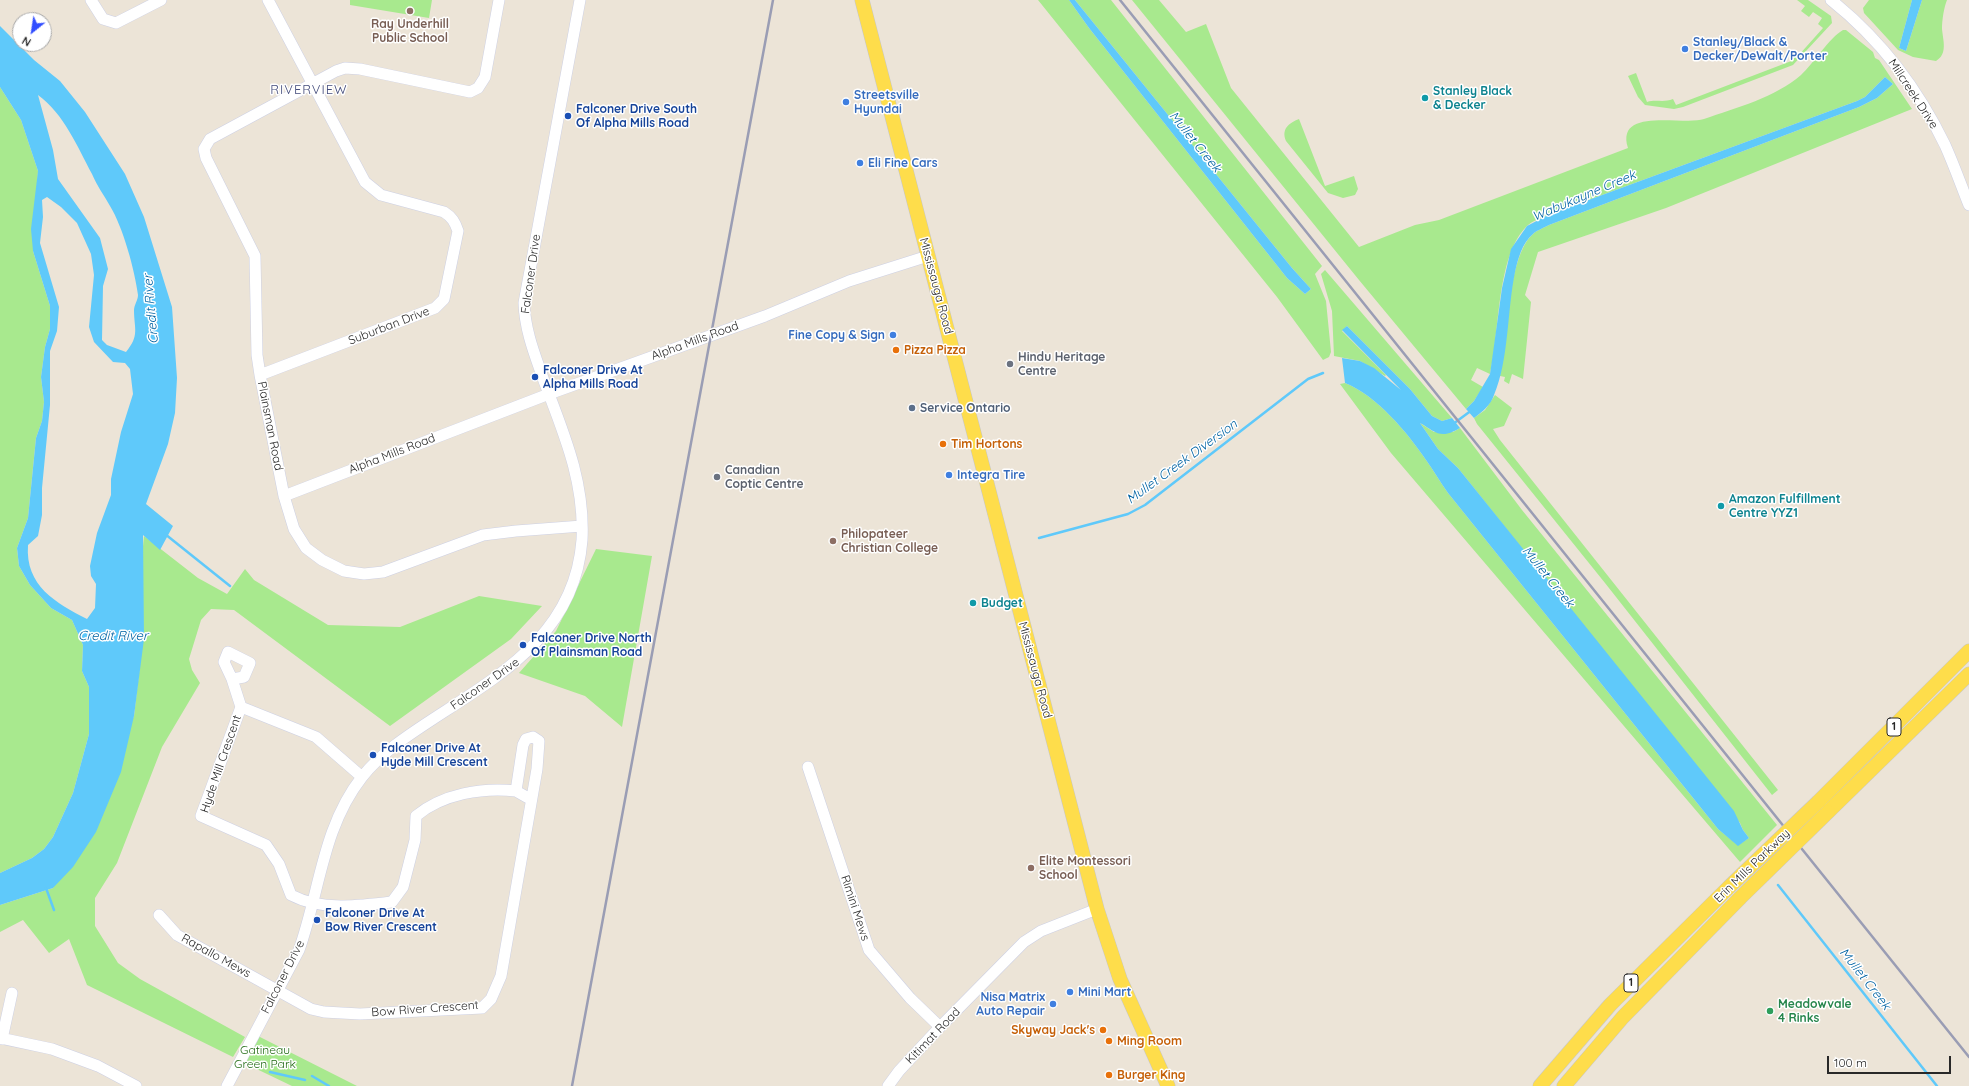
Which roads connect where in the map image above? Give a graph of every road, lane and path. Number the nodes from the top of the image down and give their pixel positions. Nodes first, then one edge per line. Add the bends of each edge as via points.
1 (91, 0) edge
2 (161, 0) edge
3 (268, 0) edge
4 (499, 0) edge
5 (580, 0) edge
6 (862, 0) edge
7 (1831, 0) edge
8 (312, 82) junction
9 (1969, 205) edge
10 (928, 256) junction
11 (260, 375) junction
12 (549, 394) junction
13 (284, 496) junction
14 (582, 526) junction
15 (1969, 651) edge
16 (1969, 674) edge
17 (232, 679) dead end
18 (241, 707) junction
19 (808, 767) dead end
20 (362, 777) junction
21 (516, 791) junction
22 (530, 799) junction
23 (1823, 807) junction
24 (312, 902) junction
25 (1097, 909) junction
26 (159, 915) dead end
27 (278, 990) junction
28 (12, 993) dead end
29 (940, 1026) junction
30 (1, 1039) edge
31 (136, 1086) edge
32 (227, 1086) edge
33 (888, 1086) edge
34 (1168, 1086) edge
35 (1540, 1086) edge
36 (1564, 1086) edge

1 - 2 street via 101,17 113,23 121,22
3 - 8 street, Suburban Drive
4 - 8 street via 485,77 478,88 470,92 345,68
5 - 12 street, Falconer Drive via 524,303 526,330
6 - 10 main road, Mississauga Road
7 - 9 street, Millcreek Drive via 1868,33 1898,68 1917,96 1945,146
8 - 11 street, Plainsman Road via 210,139 204,148 206,158 255,256 257,356
8 - 11 street, Suburban Drive via 365,182 381,195 444,212 455,222 458,231 444,300 435,308
10 - 12 street, Alpha Mills Road via 849,282 765,316
10 - 25 main road, Mississauga Road
11 - 13 street, Plainsman Road
12 - 13 street, Alpha Mills Road
12 - 14 street, Falconer Drive via 578,478
13 - 14 street, Plainsman Road via 294,530 306,548 344,571 364,574 383,572 483,535
14 - 20 street, Falconer Drive via 581,548 568,593 547,630 530,650 492,681 388,750
15 - 23 main road, Erin Mills Parkway / 1
16 - 23 main road, Erin Mills Parkway / 1
17 - 18 street, Hyde Mill Crescent
18 - 20 street, Hyde Mill Crescent via 316,737
18 - 24 street, Hyde Mill Crescent via 201,816 266,846 279,864 291,895
19 - 29 street, Rimini Mews via 869,950 910,998
20 - 24 street, Falconer Drive via 346,800 331,832
21 - 22 street
21 - 22 street, Bow River Crescent via 523,745 526,739 532,737 539,741 539,749
21 - 24 street via 496,789 457,796 426,807 416,816 415,840 403,887 392,902 331,906
22 - 27 street, Bow River Crescent via 501,976 491,999 482,1008 360,1014 324,1012 311,1009
23 - 35 main road, Erin Mills Parkway / 1, bridge via 1730,887 1610,1005
23 - 36 main road, Erin Mills Parkway / 1, bridge via 1740,898 1623,1017
24 - 27 street, Falconer Drive via 299,950
25 - 29 street, Kitimat Road via 1041,931 1024,942
25 - 34 main road, Mississauga Road via 1123,987
26 - 27 street, Rapallo Mews via 177,935
27 - 32 street, Falconer Drive
28 - 30 street
29 - 33 street, Kitimat Road
30 - 31 street via 52,1049 98,1066

